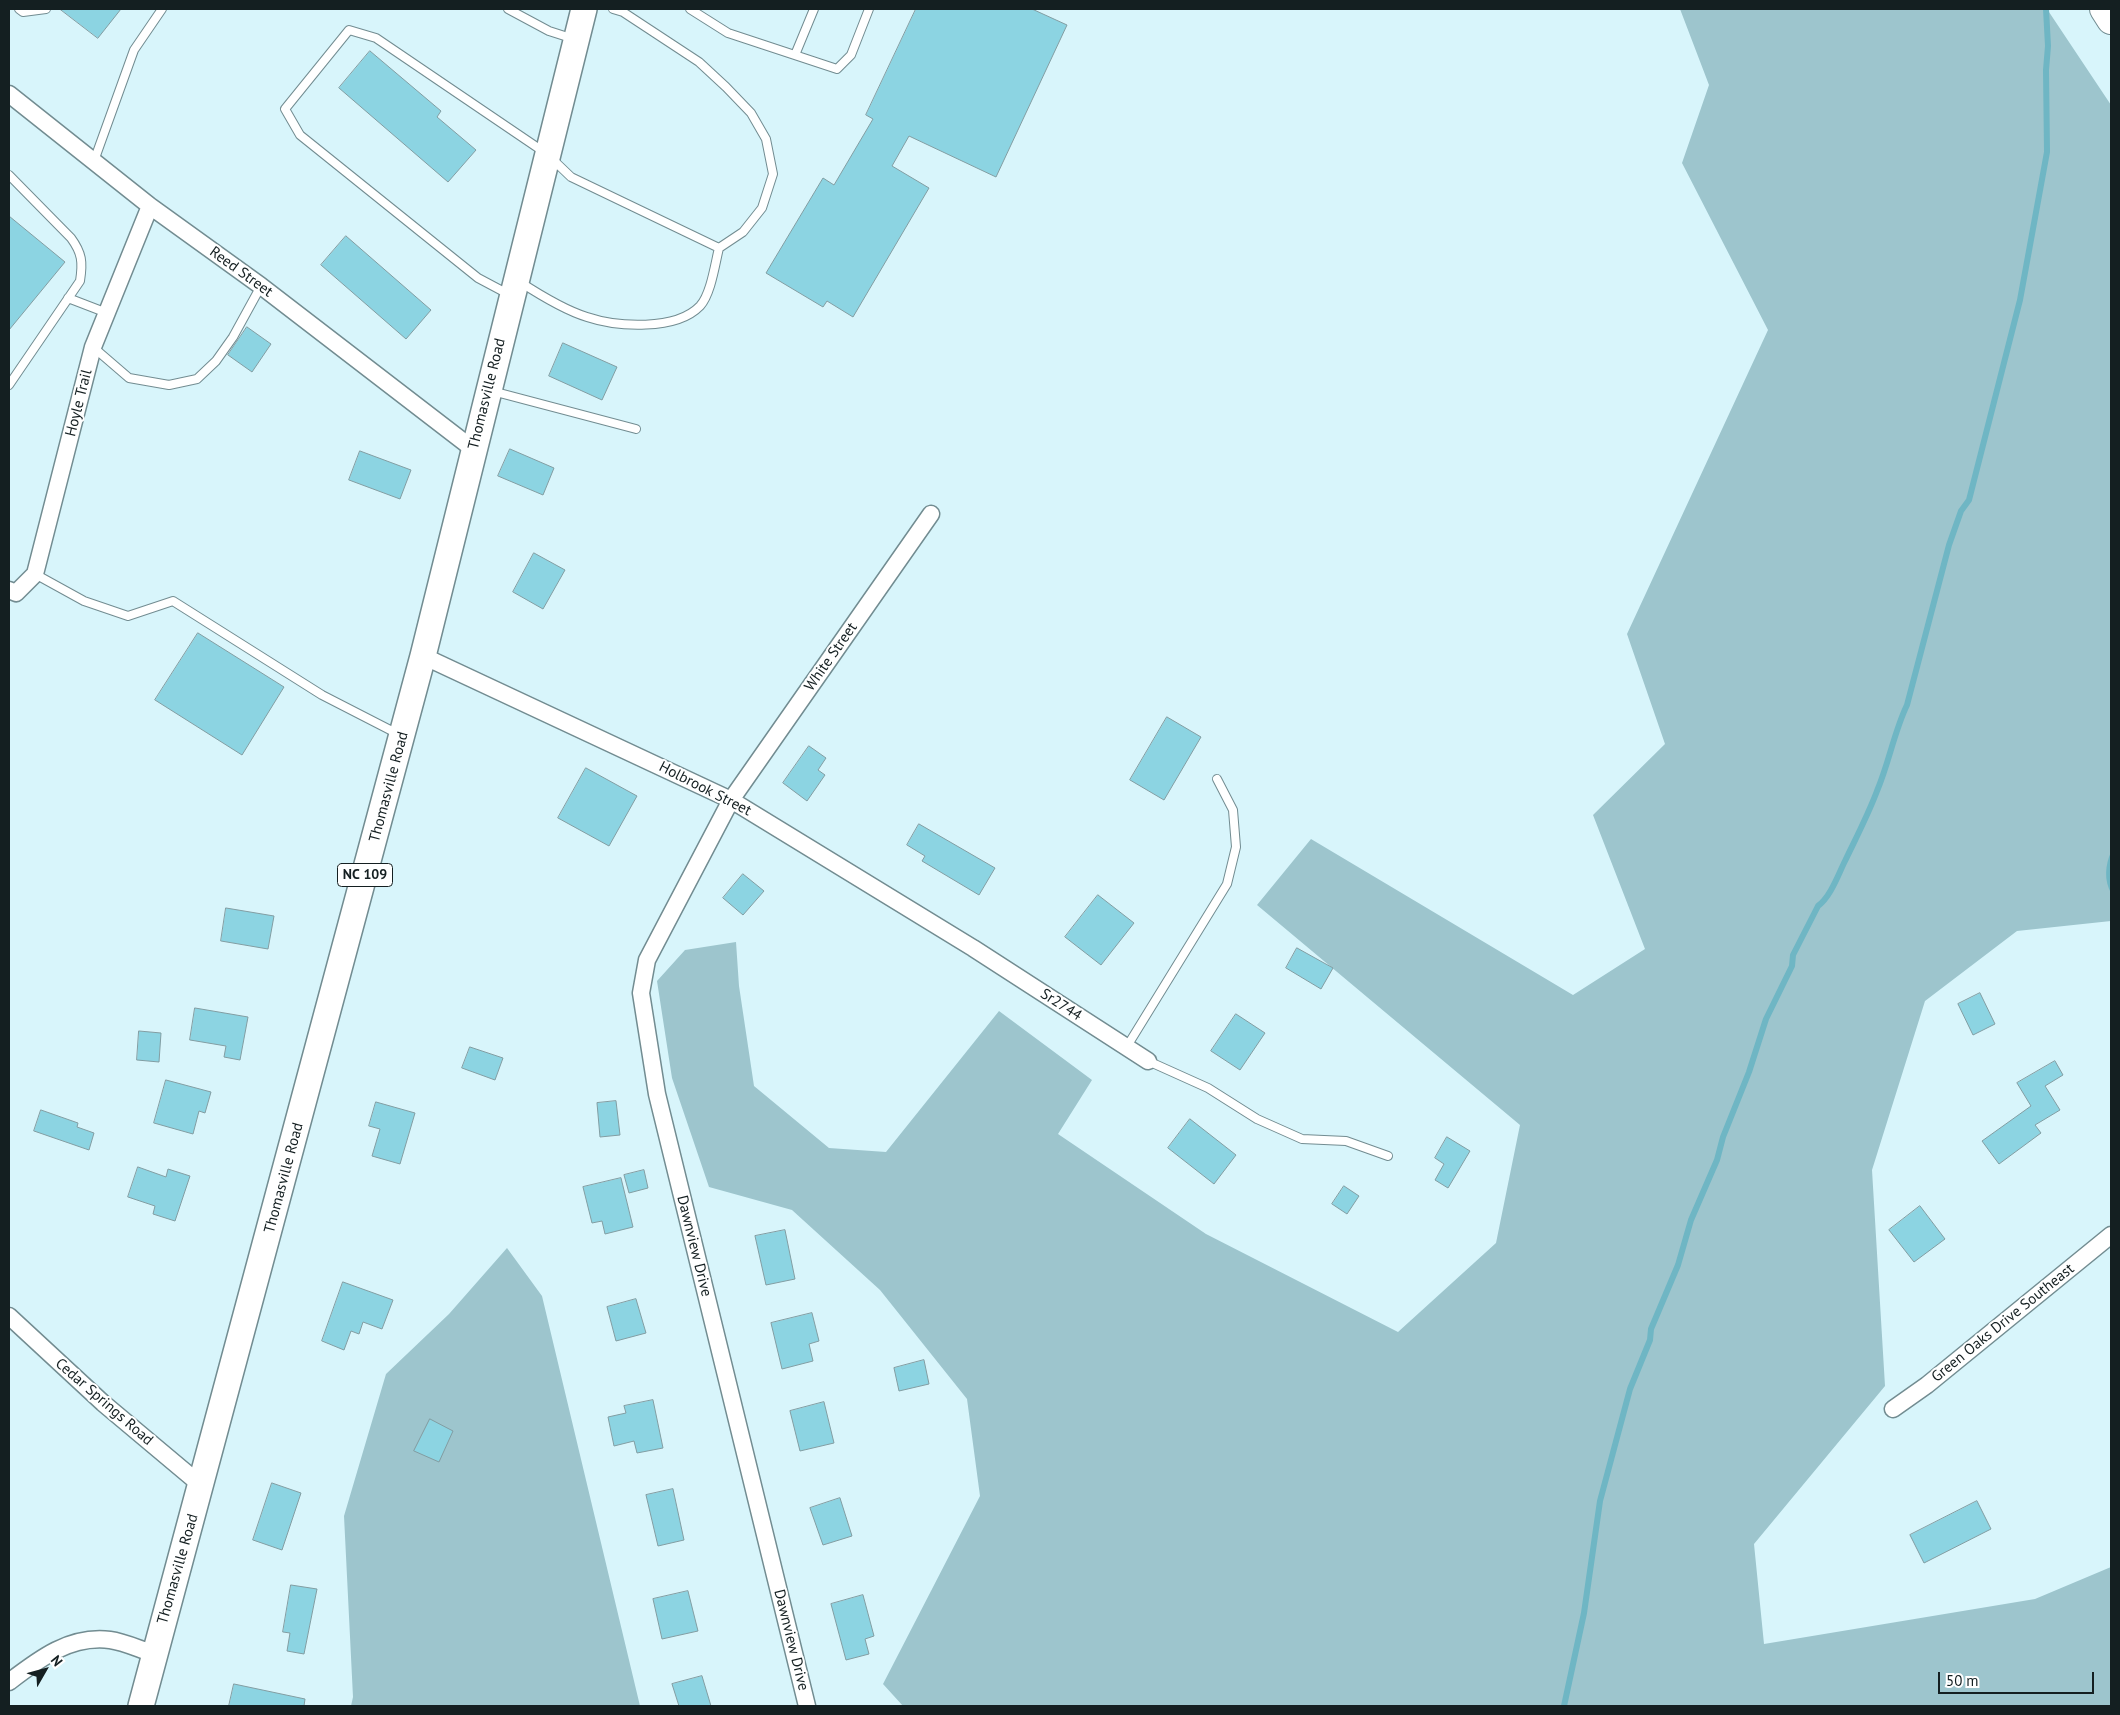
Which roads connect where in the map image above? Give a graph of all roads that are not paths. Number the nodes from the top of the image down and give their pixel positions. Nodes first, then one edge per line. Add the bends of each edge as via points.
1 (19, 9) edge
2 (46, 9) edge
3 (162, 9) edge
4 (508, 9) edge
5 (584, 9) edge
6 (613, 9) edge
7 (690, 9) edge
8 (814, 9) edge
9 (869, 9) edge
10 (2104, 9) edge
11 (2111, 20) edge
12 (576, 39) junction
13 (795, 55) junction
14 (9, 94) edge
15 (547, 154) junction
16 (94, 162) junction
17 (9, 175) edge
18 (150, 206) junction
19 (719, 248) junction
20 (261, 286) junction
21 (514, 288) junction
22 (68, 298) junction
23 (106, 314) junction
24 (93, 347) junction
25 (9, 385) edge
26 (488, 390) junction
27 (636, 429) dead end
28 (473, 449) junction
29 (931, 514) dead end
30 (34, 574) junction
31 (9, 590) edge
32 (424, 656) junction
33 (402, 736) junction
34 (1218, 779) dead end
35 (731, 800) junction
36 (973, 948) joint
37 (1126, 1048) junction
38 (1148, 1062) joint
39 (1388, 1156) dead end
40 (2111, 1235) edge
41 (9, 1316) edge
42 (1893, 1409) dead end
43 (202, 1486) junction
44 (155, 1654) junction
45 (9, 1682) edge
46 (141, 1706) edge
47 (807, 1706) edge

1 - 2 lane via 23,12
3 - 16 lane via 134,50
4 - 12 lane via 549,31
5 - 12 main road, Thomasville Road / NC 109
6 - 19 lane via 699,62 751,113 766,139 773,174 762,208 743,232
7 - 13 lane via 728,33
8 - 13 lane
9 - 13 lane via 851,55 837,68
10 - 11 highway
12 - 15 main road, Thomasville Road / NC 109
14 - 16 street, Reed Street
15 - 19 lane via 571,177
15 - 21 main road, Thomasville Road / NC 109
15 - 21 lane via 376,38 349,30 285,108 300,135 478,278
16 - 18 street, Reed Street
17 - 22 lane via 80,249 83,264 80,280
18 - 20 street, Reed Street
18 - 23 street, Hoyle Trail
19 - 21 lane via 710,284 700,306 676,321 634,326 587,318 540,295
20 - 24 lane via 233,337 216,361 197,379 169,385 128,378
20 - 28 street, Reed Street
21 - 26 main road, Thomasville Road / NC 109
22 - 23 lane
22 - 25 lane
23 - 24 street, Hoyle Trail
24 - 30 street, Hoyle Trail
26 - 27 lane
26 - 28 main road, Thomasville Road / NC 109
28 - 32 main road, Thomasville Road / NC 109
29 - 35 street, White Street
30 - 31 street, Hoyle Trail via 16,593
30 - 33 lane via 84,601 128,616 173,601 322,695
32 - 33 main road, Thomasville Road / NC 109
32 - 35 street, Holbrook Street
33 - 43 main road, Thomasville Road / NC 109
34 - 37 lane via 1233,810 1236,847 1227,884
35 - 36 street, Holbrook Street
35 - 47 street, Dawnview Drive via 647,960 641,993 657,1094
36 - 37 street, Sr2744
37 - 38 street, Sr2744
38 - 39 lane via 1208,1088 1257,1119 1302,1139 1346,1140
40 - 42 street, Green Oaks Drive Southeast
41 - 43 street, Cedar Springs Road via 103,1404
43 - 44 main road, Thomasville Road / NC 109
44 - 45 street via 110,1640 72,1642 40,1658
44 - 46 main road, Thomasville Road / NC 109

